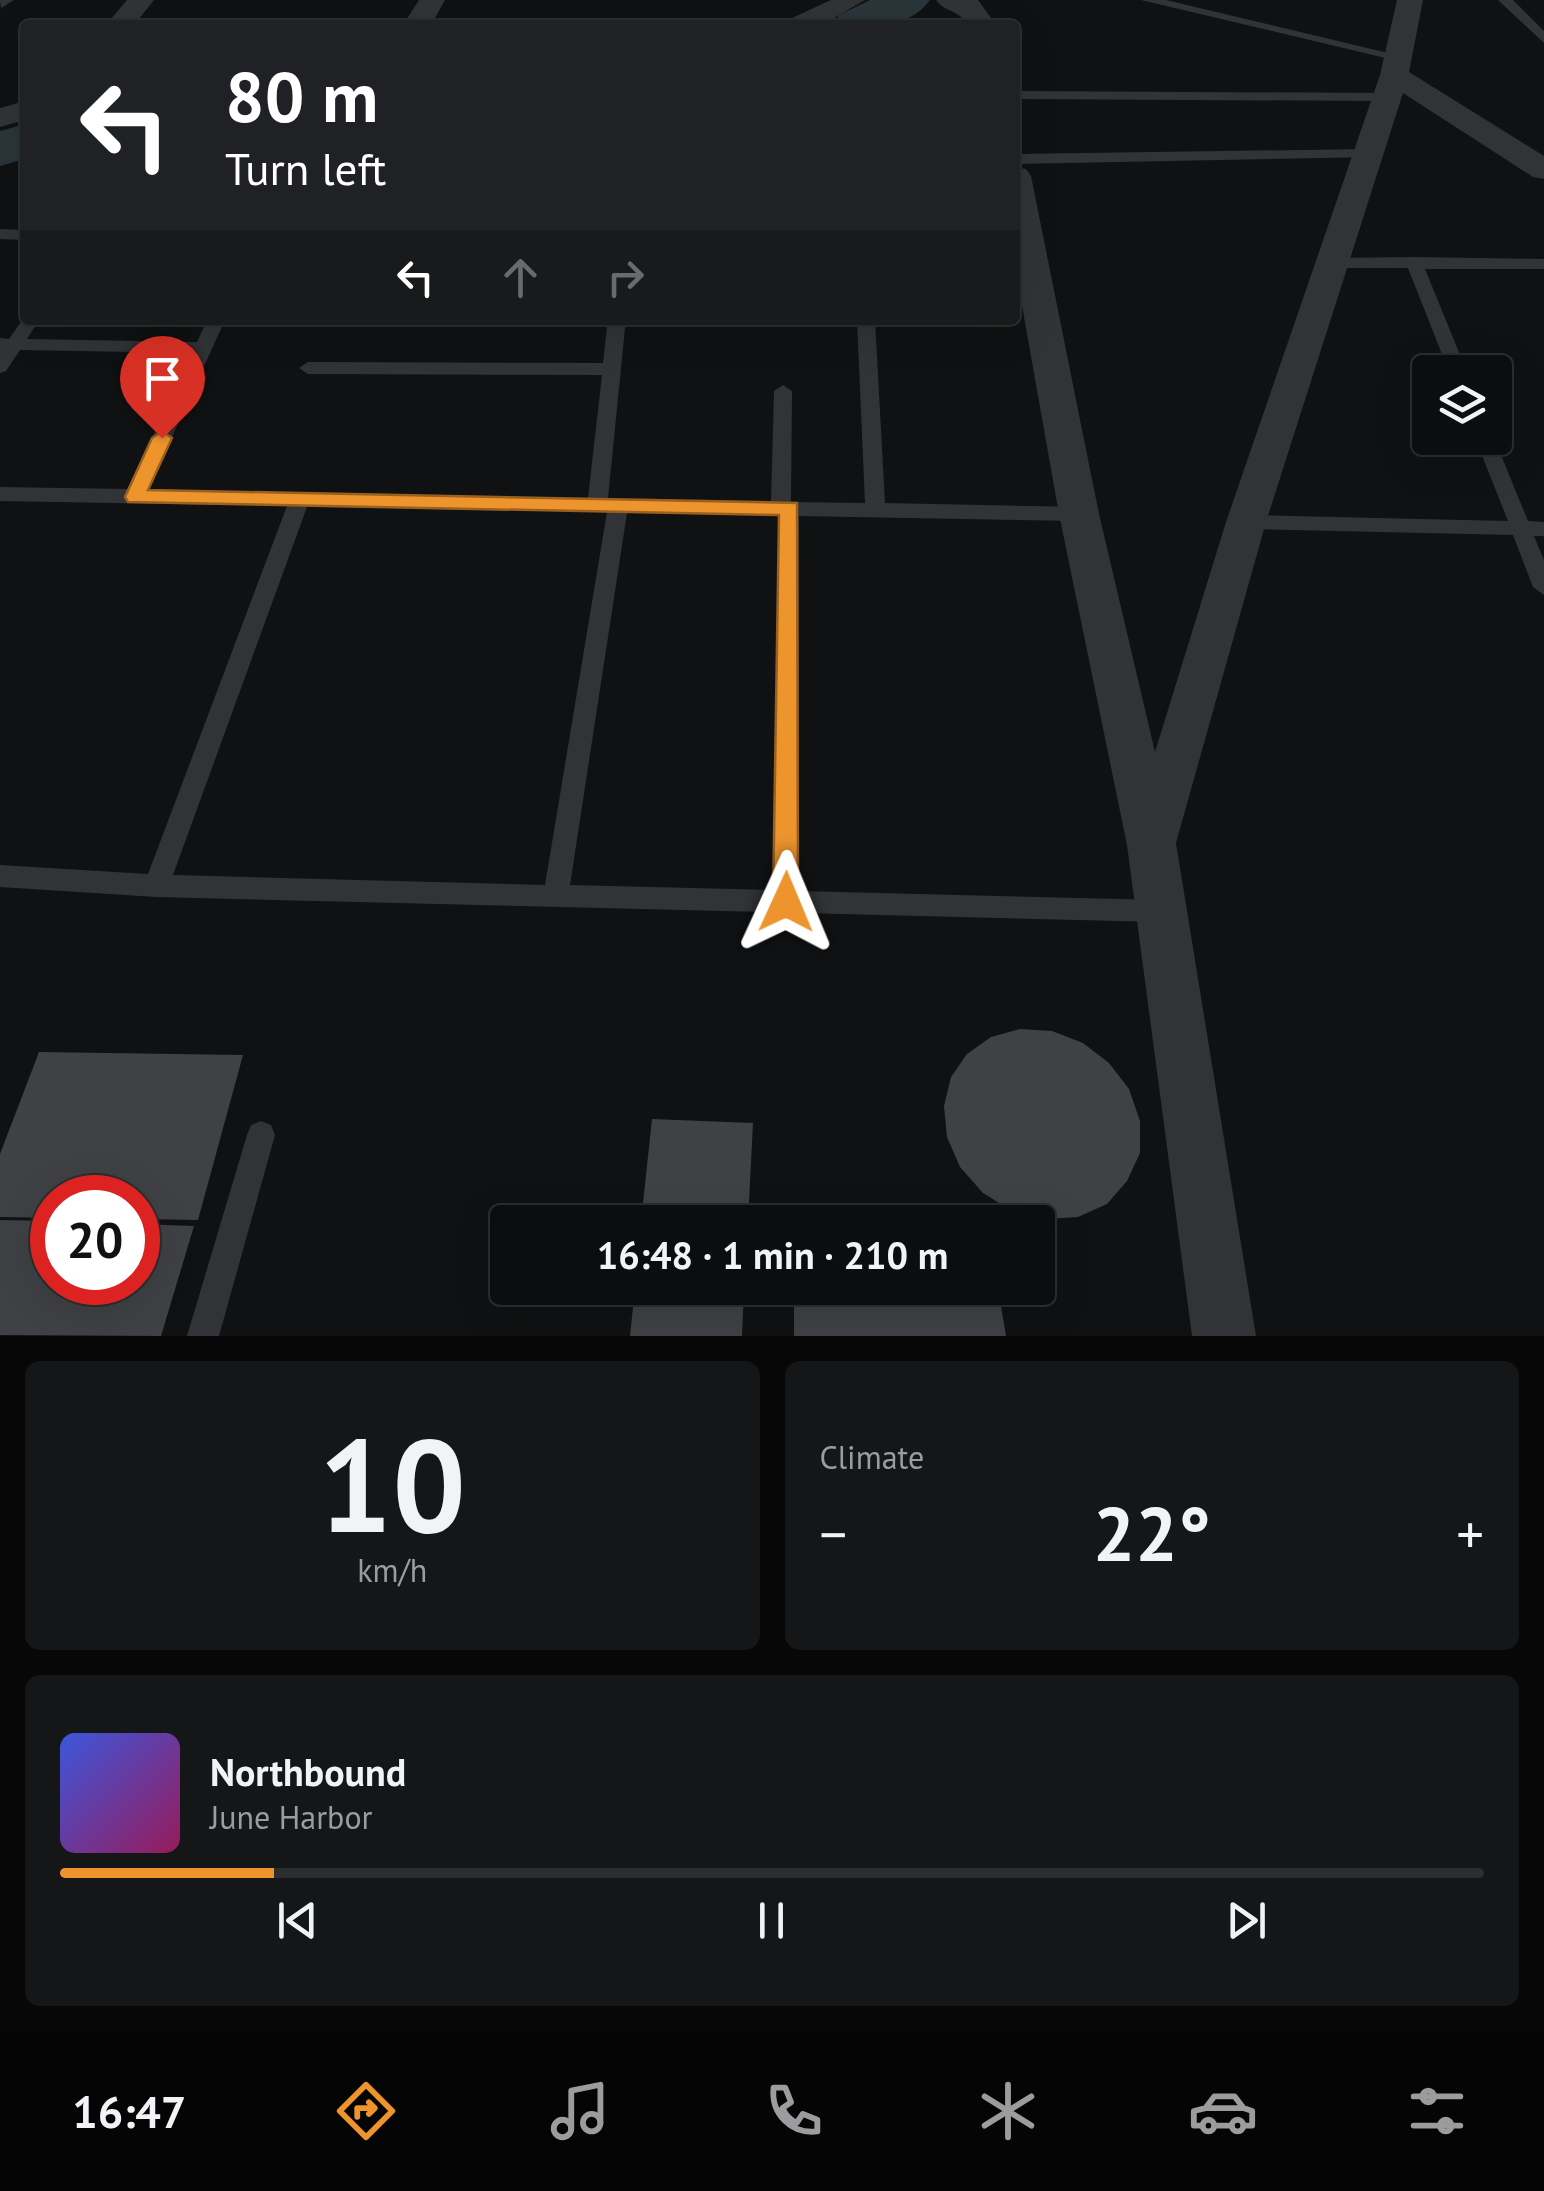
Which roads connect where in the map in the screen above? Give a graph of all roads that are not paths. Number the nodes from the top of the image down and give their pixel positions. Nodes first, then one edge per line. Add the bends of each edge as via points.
1 (140, 0) edge
2 (852, 0) edge
3 (1148, 0) edge
4 (1410, 0) edge
5 (1505, 0) edge
6 (124, 20) edge
7 (810, 20) edge
8 (1544, 39) edge
9 (1393, 76) junction
10 (1020, 95) edge
11 (1368, 154) junction
12 (1544, 170) edge
13 (1020, 180) edge
14 (1020, 201) edge
15 (1414, 262) junction
16 (1332, 263) junction
17 (1544, 264) edge
18 (25, 325) edge
19 (214, 325) edge
20 (618, 325) edge
21 (866, 325) edge
22 (7, 345) edge
23 (202, 348) junction
24 (1451, 355) edge
25 (0, 368) edge
26 (308, 368) dead end
27 (612, 369) junction
28 (783, 391) dead end
29 (1494, 455) edge
30 (0, 494) edge
31 (135, 497) junction
32 (300, 500) junction
33 (608, 505) junction
34 (785, 508) junction
35 (875, 510) junction
36 (1079, 514) junction
37 (1246, 522) junction
38 (1533, 529) edge
39 (1544, 587) edge
40 (1152, 845) junction
41 (0, 876) edge
42 (156, 886) junction
43 (556, 896) junction
44 (786, 902) junction
45 (1161, 912) junction
46 (261, 1135) dead end
47 (203, 1336) edge
48 (1224, 1336) edge

1 - 6 street
2 - 7 street
3 - 9 lane
4 - 9 street
5 - 8 lane
9 - 10 lane
9 - 11 street
9 - 12 street
11 - 13 lane
11 - 16 street
14 - 36 street
15 - 16 lane
15 - 17 lane
15 - 24 lane
16 - 37 street
18 - 22 lane
19 - 23 lane
20 - 27 lane
21 - 35 lane
22 - 23 lane
22 - 25 lane
23 - 31 lane
26 - 27 lane
27 - 33 lane
28 - 34 lane
29 - 38 lane
30 - 31 lane
31 - 32 lane
32 - 33 lane
32 - 42 lane
33 - 34 lane
33 - 43 lane
34 - 35 lane
34 - 44 lane
35 - 36 lane
36 - 40 street
37 - 38 lane
37 - 40 street
38 - 39 lane
40 - 45 street
41 - 42 lane
42 - 43 lane
43 - 44 lane
44 - 45 lane
45 - 48 street
46 - 47 lane

